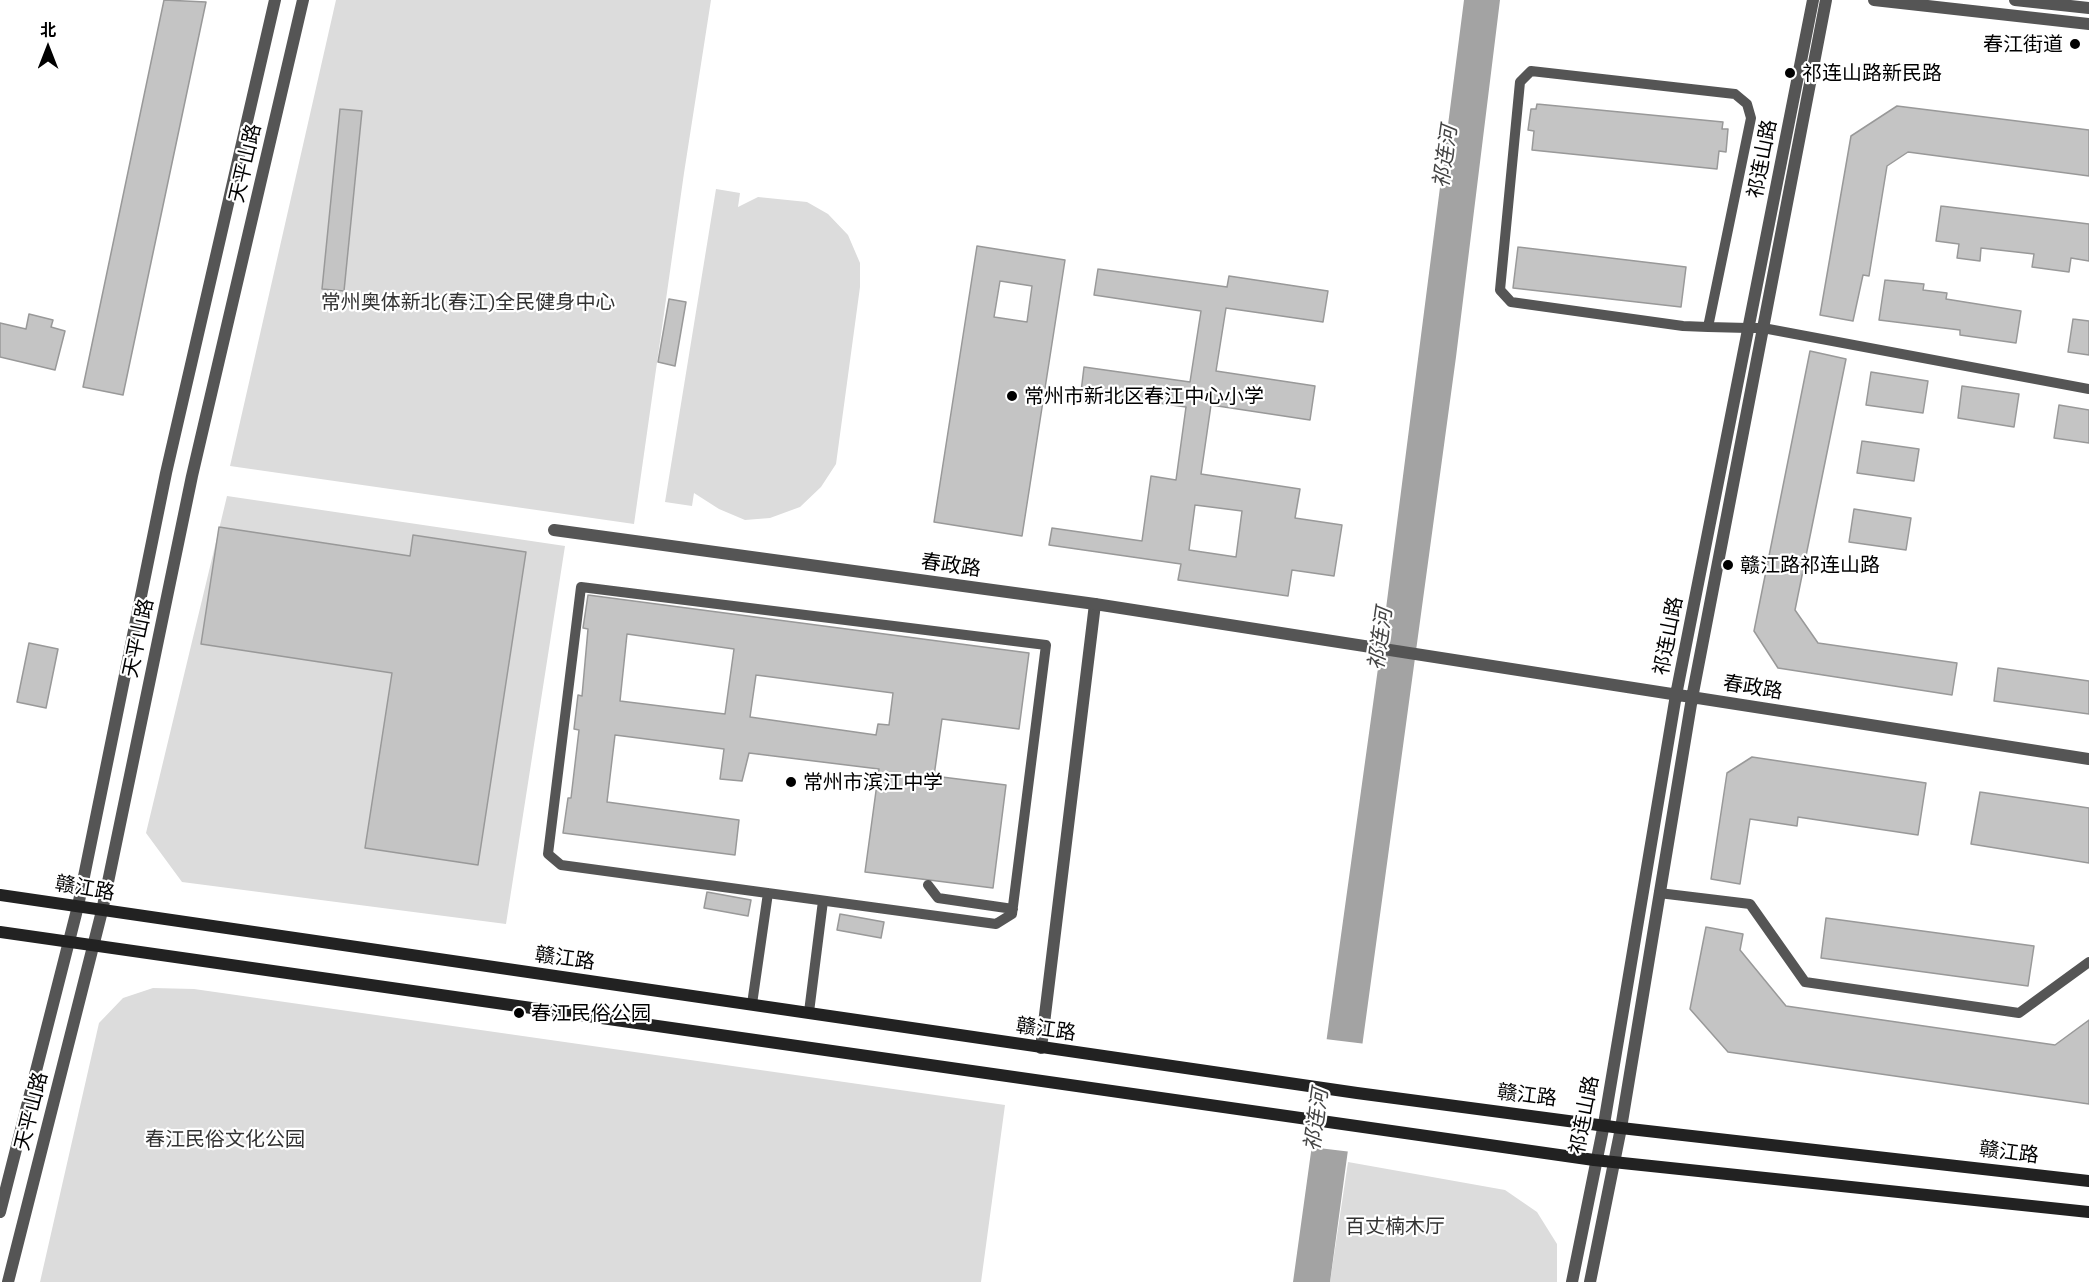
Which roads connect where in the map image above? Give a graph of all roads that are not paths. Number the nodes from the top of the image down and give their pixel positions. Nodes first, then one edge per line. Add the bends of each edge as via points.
1 (275, 0) edge
2 (303, 0) edge
3 (1813, 0) edge
4 (1826, 0) edge
5 (1874, 0) edge
6 (2015, 0) edge
7 (2089, 8) edge
8 (2089, 24) edge
9 (1708, 327) junction
10 (1748, 328) junction
11 (1762, 328) junction
12 (2089, 389) edge
13 (554, 530) dead end
14 (1095, 604) junction
15 (1676, 695) junction
16 (1692, 698) junction
17 (2089, 759) edge
18 (928, 885) dead end
19 (768, 893) junction
20 (1659, 893) junction
21 (0, 895) edge
22 (823, 901) junction
23 (78, 906) junction
24 (1013, 909) junction
25 (102, 911) junction
26 (0, 932) edge
27 (70, 942) junction
28 (93, 947) junction
29 (2089, 962) edge
30 (752, 1004) junction
31 (809, 1012) junction
32 (1041, 1048) junction
33 (1604, 1125) junction
34 (1621, 1128) junction
35 (1594, 1160) junction
36 (1613, 1161) junction
37 (2089, 1181) edge
38 (0, 1212) edge
39 (2089, 1212) edge
40 (8, 1282) edge
41 (1572, 1282) edge
42 (1590, 1282) edge

1 - 23 street, 天平山路 via 166,472
2 - 25 street, 天平山路 via 192,476
3 - 10 street, 祁连山路
4 - 11 street, 祁连山路
5 - 8 street
6 - 7 street
9 - 9 lane via 1752,118 1747,104 1735,94 1531,71 1520,82 1500,290 1511,302
9 - 10 lane
10 - 11 lane
10 - 15 street, 祁连山路
11 - 12 lane
11 - 16 street, 祁连山路
13 - 14 street, 春政路
14 - 15 street, 春政路
14 - 32 street
15 - 16 street, 春政路
15 - 33 street, 祁连山路
16 - 17 street, 春政路
16 - 20 street, 祁连山路
18 - 24 lane via 938,898
19 - 22 lane
19 - 24 lane via 561,865 548,854 581,587 1046,645
19 - 30 lane
20 - 29 lane via 1750,904 1805,982 2019,1013
20 - 34 street, 祁连山路
21 - 23 main road, 赣江路
22 - 24 lane via 996,924 1012,914
22 - 31 lane
23 - 25 main road, 赣江路
23 - 27 street, 天平山路
25 - 28 street, 天平山路
25 - 30 main road, 赣江路
26 - 27 main road
27 - 28 main road
27 - 38 street, 天平山路
28 - 35 main road via 167,954
28 - 40 street, 天平山路
30 - 31 main road, 赣江路
31 - 32 main road, 赣江路
32 - 33 main road, 赣江路
33 - 34 main road, 赣江路
33 - 35 street, 祁连山路
34 - 36 street, 祁连山路
34 - 37 main road, 赣江路
35 - 36 main road
35 - 41 street, 祁连山路
36 - 39 main road
36 - 42 street, 祁连山路

